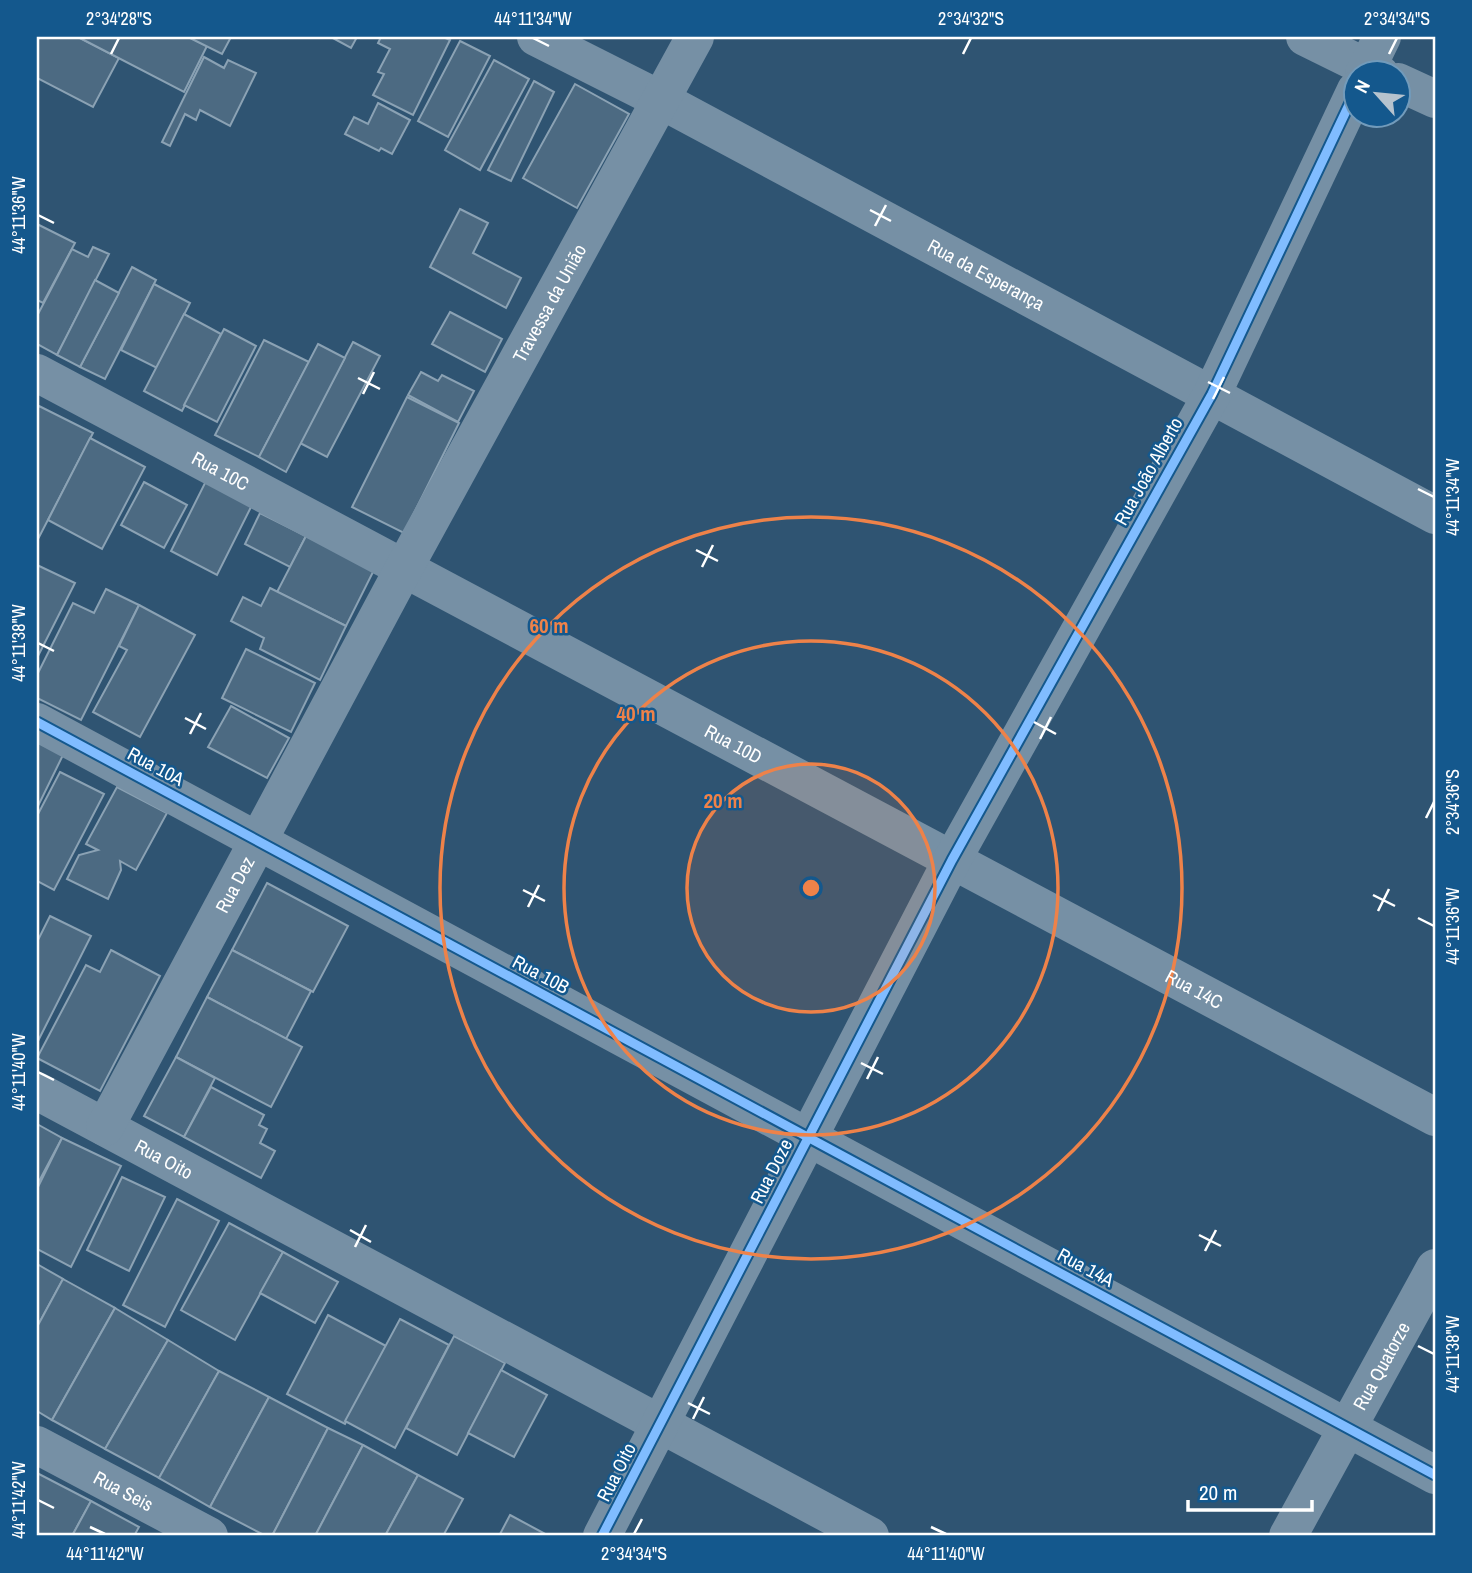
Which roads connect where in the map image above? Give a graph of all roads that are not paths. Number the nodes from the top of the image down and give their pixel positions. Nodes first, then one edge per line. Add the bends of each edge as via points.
1 (536, 37) edge
2 (695, 37) edge
3 (1305, 37) edge
4 (1352, 60) edge
5 (1412, 88) edge
6 (659, 99) junction
7 (1435, 99) edge
8 (1345, 130) edge
9 (37, 373) edge
10 (1212, 394) junction
11 (1435, 515) edge
12 (404, 568) junction
13 (37, 722) edge
14 (258, 841) junction
15 (952, 860) junction
16 (37, 1091) edge
17 (1435, 1117) edge
18 (105, 1127) junction
19 (808, 1138) junction
20 (1435, 1268) edge
21 (660, 1424) junction
22 (1348, 1428) junction
23 (37, 1445) edge
24 (1435, 1475) edge
25 (209, 1536) edge
26 (602, 1536) edge
27 (870, 1536) edge
28 (1288, 1536) edge

1 - 6 street, Rua da Esperança
2 - 6 street, Travessa da União
3 - 4 street
5 - 7 street
6 - 10 street, Rua da Esperança
6 - 12 street, Travessa da União
8 - 10 street, Rua João Alberto
9 - 12 street, Rua 10C
10 - 11 street, Rua da Esperança
10 - 15 street, Rua João Alberto
12 - 14 street, Rua Dez
12 - 15 street, Rua 10D
13 - 14 street, Rua 10A
14 - 18 street, Rua Dez
14 - 19 street, Rua 10B
15 - 17 street, Rua 14C
15 - 19 street, Rua Doze
16 - 18 street, Rua Oito
18 - 21 street, Rua Oito
19 - 21 street, Rua Doze
19 - 22 street, Rua 14A
20 - 22 street, Rua Quatorze
21 - 26 street, Rua Oito
21 - 27 street, Rua Oito
22 - 24 street, Rua 14A
22 - 28 street, Rua Quatorze
23 - 25 street, Rua Seis

